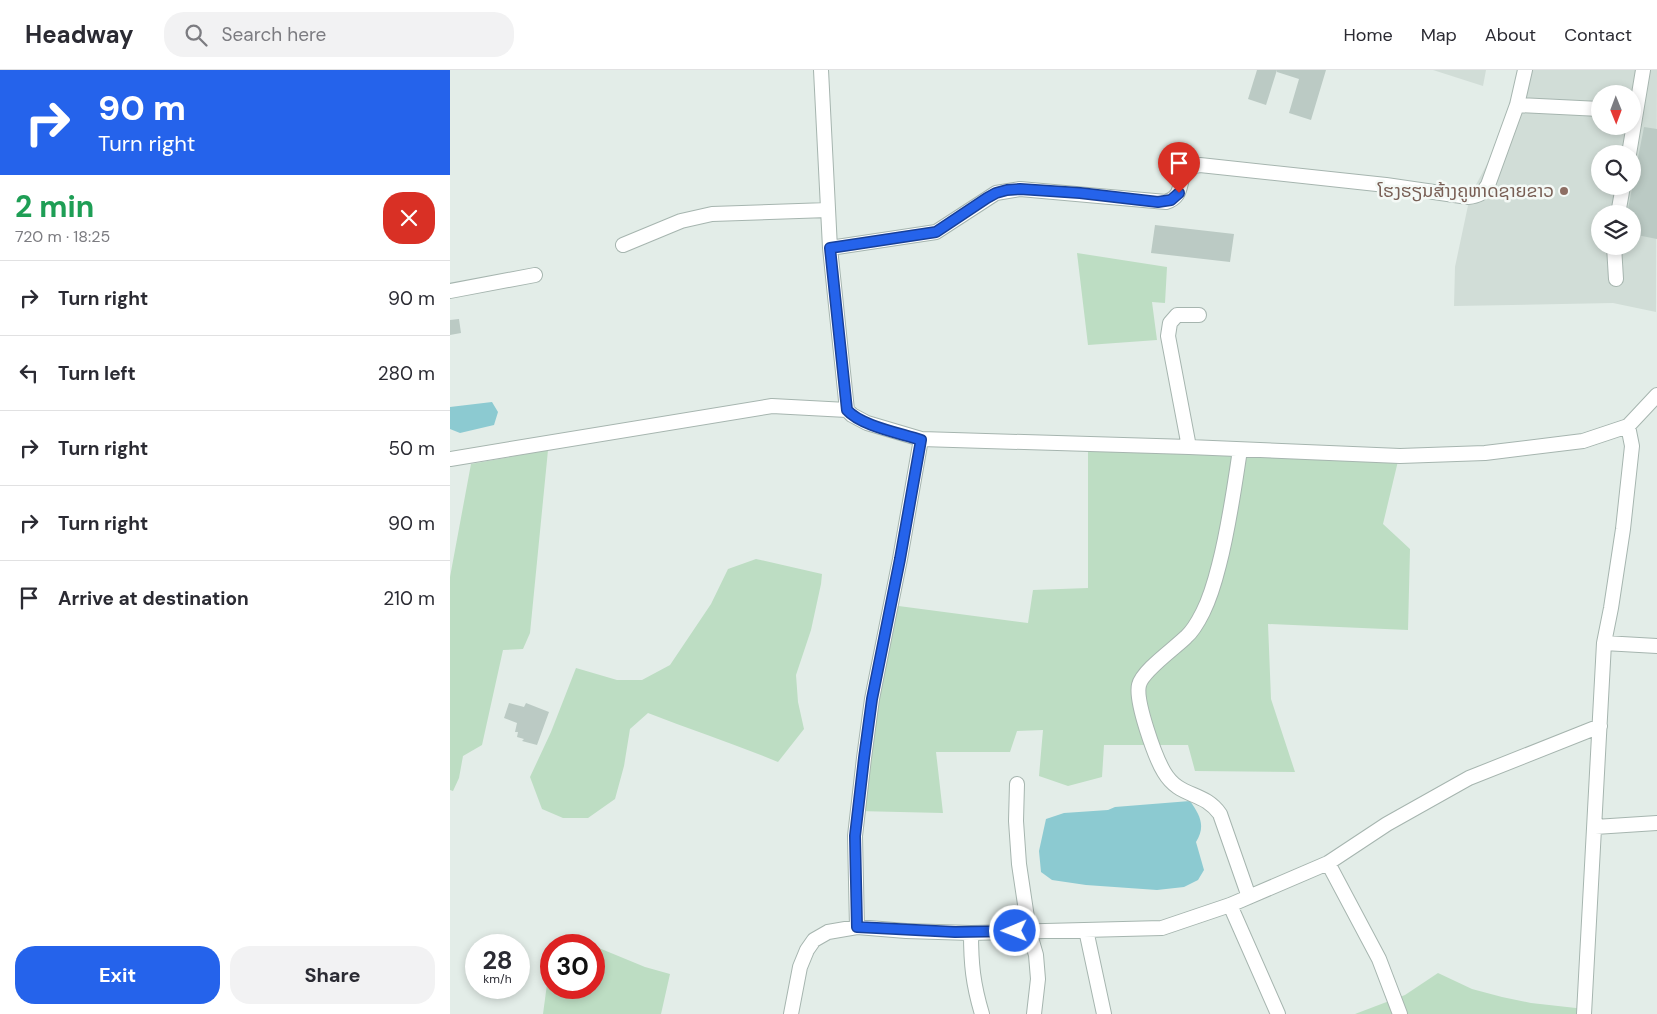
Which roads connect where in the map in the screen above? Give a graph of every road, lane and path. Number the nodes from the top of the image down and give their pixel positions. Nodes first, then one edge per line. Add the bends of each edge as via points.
1 (821, 70) edge
2 (1525, 70) edge
3 (1643, 70) edge
4 (1640, 85) edge
5 (1517, 105) junction
6 (1591, 109) edge
7 (828, 210) junction
8 (623, 245) dead end
9 (830, 248) junction
10 (1615, 255) edge
11 (535, 275) dead end
12 (1616, 279) dead end
13 (450, 291) edge
14 (1199, 315) dead end
15 (1657, 395) edge
16 (847, 410) junction
17 (1628, 426) junction
18 (921, 440) junction
19 (1189, 447) junction
20 (1240, 450) junction
21 (450, 459) edge
22 (1604, 643) junction
23 (1657, 646) edge
24 (1600, 726) junction
25 (1017, 784) dead end
26 (1657, 823) edge
27 (1595, 827) junction
28 (1328, 863) junction
29 (1249, 897) junction
30 (1230, 905) junction
31 (857, 927) junction
32 (1086, 930) junction
33 (1030, 931) junction
34 (971, 932) junction
35 (792, 1014) edge
36 (982, 1014) edge
37 (1034, 1014) edge
38 (1104, 1014) edge
39 (1278, 1014) edge
40 (1400, 1014) edge
41 (1584, 1014) edge

1 - 7 street
2 - 5 street
3 - 4 street
5 - 6 street
5 - 9 street via 1486,190 1468,197 1200,165 1184,173 1179,193 1166,202 1070,192 1007,190 987,198 936,232
7 - 8 street via 712,214 681,221
7 - 9 street
9 - 16 street
10 - 12 street
11 - 13 street
14 - 19 street via 1176,315 1170,323 1168,336
15 - 17 street
16 - 18 street via 867,423
16 - 21 street via 772,406
17 - 20 street via 1584,441 1485,453 1400,456
17 - 22 street via 1632,446 1623,529
18 - 19 street
18 - 31 street via 872,699 864,758 855,836
19 - 20 street
20 - 29 street via 1227,533 1203,612 1188,635 1143,676 1138,686 1149,737 1163,771 1183,792 1206,799 1220,814
22 - 23 street
22 - 24 street
24 - 27 street
24 - 28 street via 1469,778 1387,824
25 - 33 street via 1019,864
26 - 27 street
27 - 41 street
28 - 29 street
28 - 40 street via 1380,959
29 - 30 street
30 - 32 street via 1162,928
30 - 39 street
31 - 34 street
31 - 35 street via 828,932 814,940 800,967
32 - 33 street
32 - 38 street
33 - 34 street
33 - 37 street via 1038,979
34 - 36 street via 975,991

